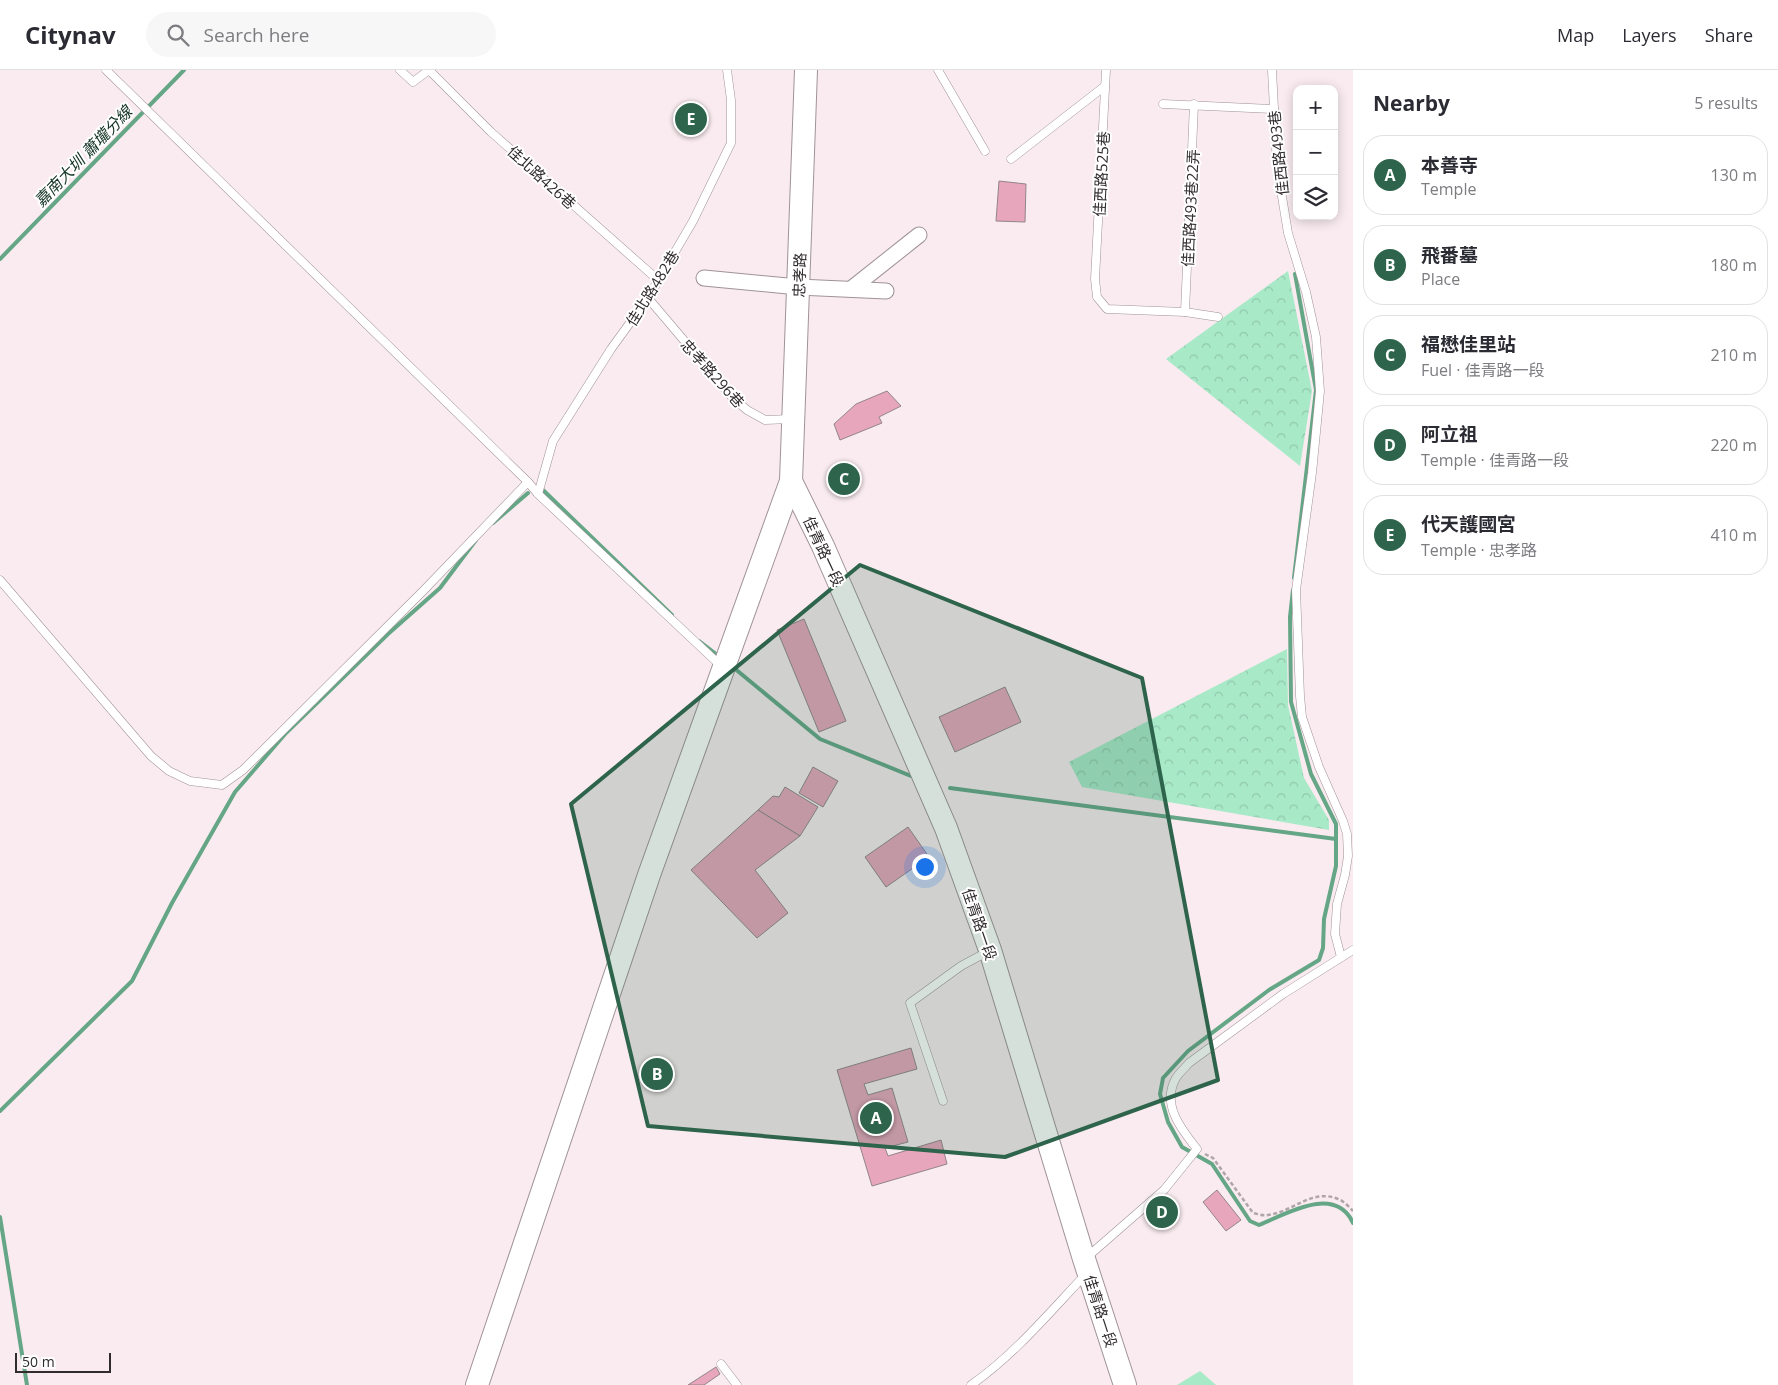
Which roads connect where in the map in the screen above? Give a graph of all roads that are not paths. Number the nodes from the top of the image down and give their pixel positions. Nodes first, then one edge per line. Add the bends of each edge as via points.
1 (106, 70) edge
2 (400, 70) edge
3 (429, 70) edge
4 (727, 70) edge
5 (806, 70) edge
6 (938, 70) edge
7 (1106, 70) edge
8 (1272, 70) edge
9 (1105, 86) junction
10 (1163, 104) dead end
11 (1194, 104) junction
12 (1274, 109) junction
13 (985, 150) dead end
14 (1011, 159) dead end
15 (919, 235) dead end
16 (704, 278) dead end
17 (658, 280) junction
18 (798, 287) junction
19 (851, 289) junction
20 (886, 291) dead end
21 (648, 298) junction
22 (1185, 312) junction
23 (1218, 317) dead end
24 (793, 419) junction
25 (791, 481) junction
26 (528, 482) junction
27 (538, 494) junction
28 (0, 580) edge
29 (723, 668) junction
30 (990, 950) junction
31 (1353, 950) edge
32 (1341, 957) junction
33 (943, 1101) dead end
34 (1086, 1266) junction
35 (720, 1364) dead end
36 (477, 1385) edge
37 (737, 1385) edge
38 (971, 1385) edge
39 (1125, 1385) edge

1 - 26 lane
2 - 3 lane via 413,82
3 - 17 lane, 佳北路426巷 via 491,132
4 - 17 lane, 佳北路482巷 via 731,143 693,221
5 - 18 street, 忠孝路
6 - 13 lane
7 - 9 lane, 佳西路525巷
8 - 12 lane, 佳西路493巷
9 - 14 lane
9 - 22 lane, 佳西路525巷 via 1096,297 1107,308
10 - 11 lane
11 - 12 lane
11 - 22 lane, 佳西路493巷22弄
12 - 32 lane, 佳西路493巷 via 1277,166 1288,233 1316,337 1320,391 1296,590 1300,696 1305,725 1319,767 1347,834 1346,865 1337,904 1335,934
15 - 19 street
16 - 18 street
17 - 21 lane, 佳北路482巷
18 - 19 street
18 - 24 street, 忠孝路
19 - 20 street
21 - 24 lane, 忠孝路296巷 via 732,397 747,410 765,420
21 - 27 lane, 佳北路482巷 via 611,349 553,441
22 - 23 lane, 佳西路525巷
24 - 25 street, 忠孝路
25 - 29 street
25 - 30 street, 佳青路一段 via 946,828
26 - 27 lane
26 - 28 lane via 243,770 222,785 190,782 151,756
27 - 29 lane
29 - 36 street via 646,884
30 - 33 lane via 960,966 910,1002
30 - 34 street, 佳青路一段
31 - 32 lane
32 - 34 lane via 1283,994 1189,1063 1176,1077 1169,1094 1173,1114 1197,1149 1164,1190
34 - 38 lane via 1013,1350
34 - 39 street, 佳青路一段
35 - 37 lane

